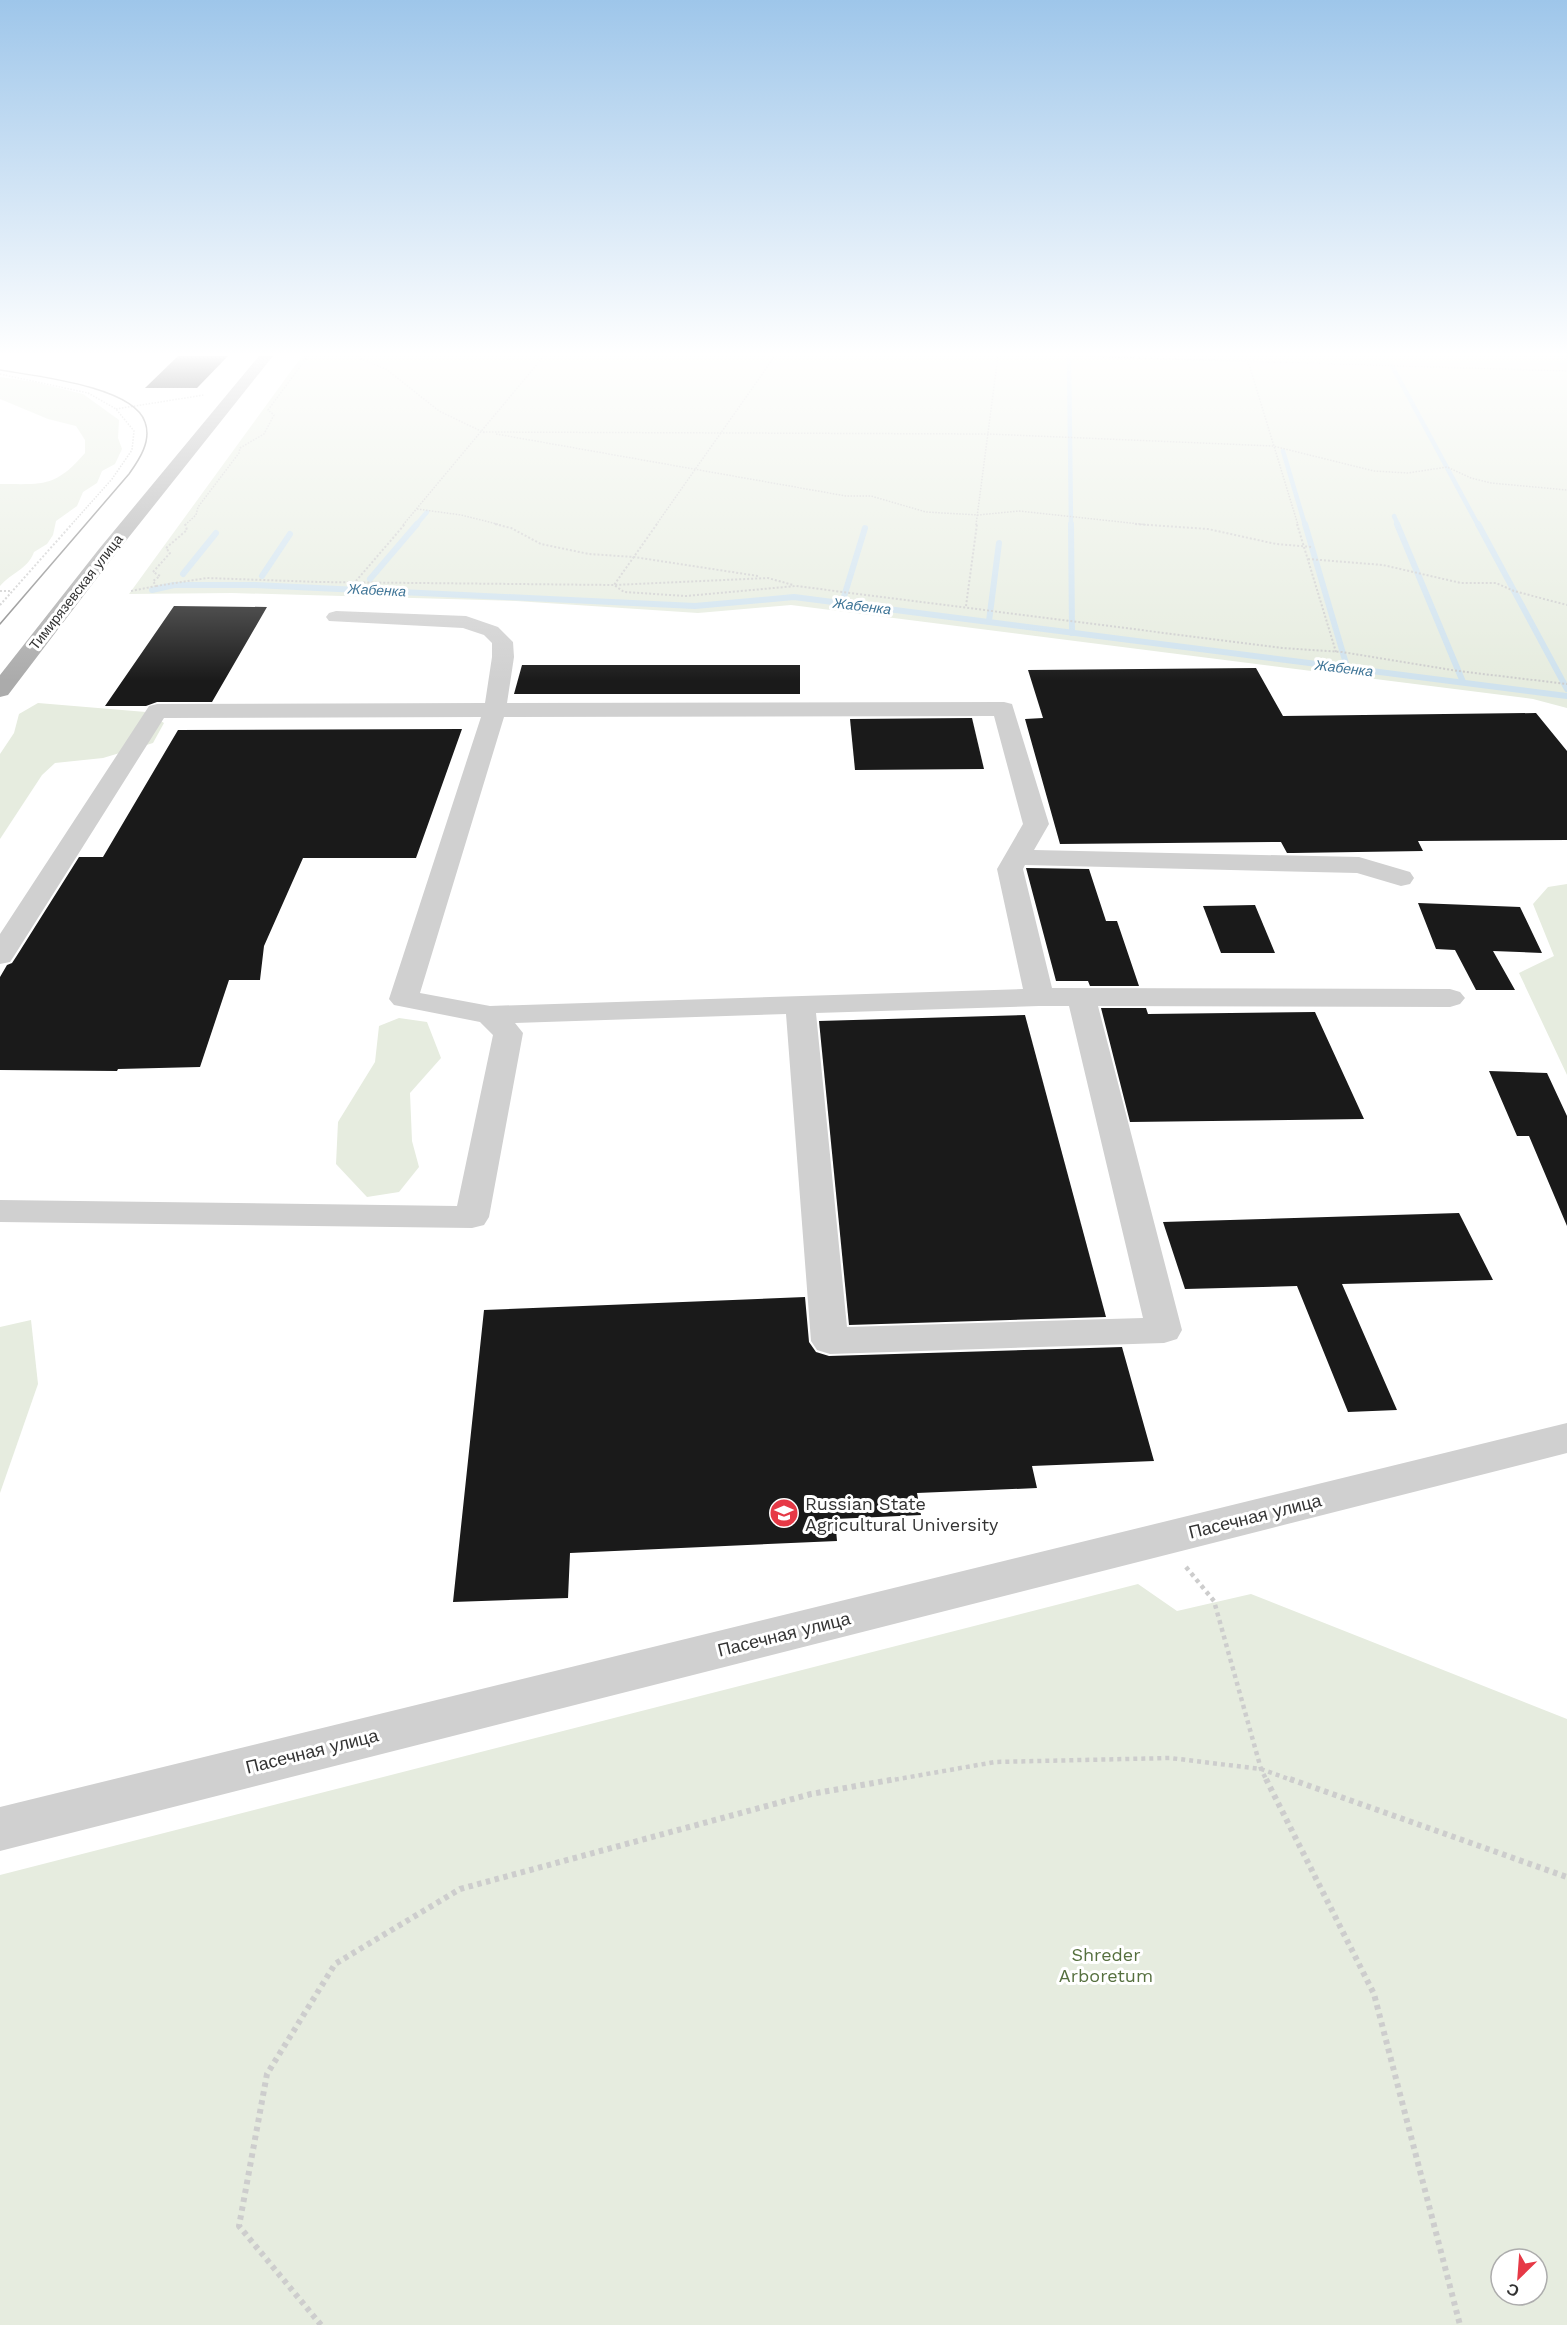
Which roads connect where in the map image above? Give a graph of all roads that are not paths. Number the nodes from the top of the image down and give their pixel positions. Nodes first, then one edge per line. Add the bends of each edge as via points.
1 (178, 464) edge
2 (336, 617) dead end
3 (0, 690) edge
4 (495, 710) junction
5 (1017, 857) junction
6 (1401, 878) dead end
7 (0, 956) edge
8 (1081, 996) junction
9 (1039, 997) junction
10 (1450, 998) dead end
11 (800, 1005) junction
12 (490, 1015) junction
13 (0, 1211) edge
14 (1567, 1438) edge
15 (0, 1829) edge

1 - 3 main road, Тимирязевская улица
2 - 4 street via 466,622 491,631 502,642 503,657
4 - 5 street via 1004,709 1036,824
4 - 7 street via 157,711
4 - 12 street via 404,999
5 - 6 street via 1359,865
5 - 9 street via 1010,869
8 - 9 street
8 - 10 street
8 - 11 street via 1164,1330 830,1341
9 - 11 street
11 - 12 street
12 - 13 street via 508,1033 472,1217
14 - 15 street, Пасечная улица

